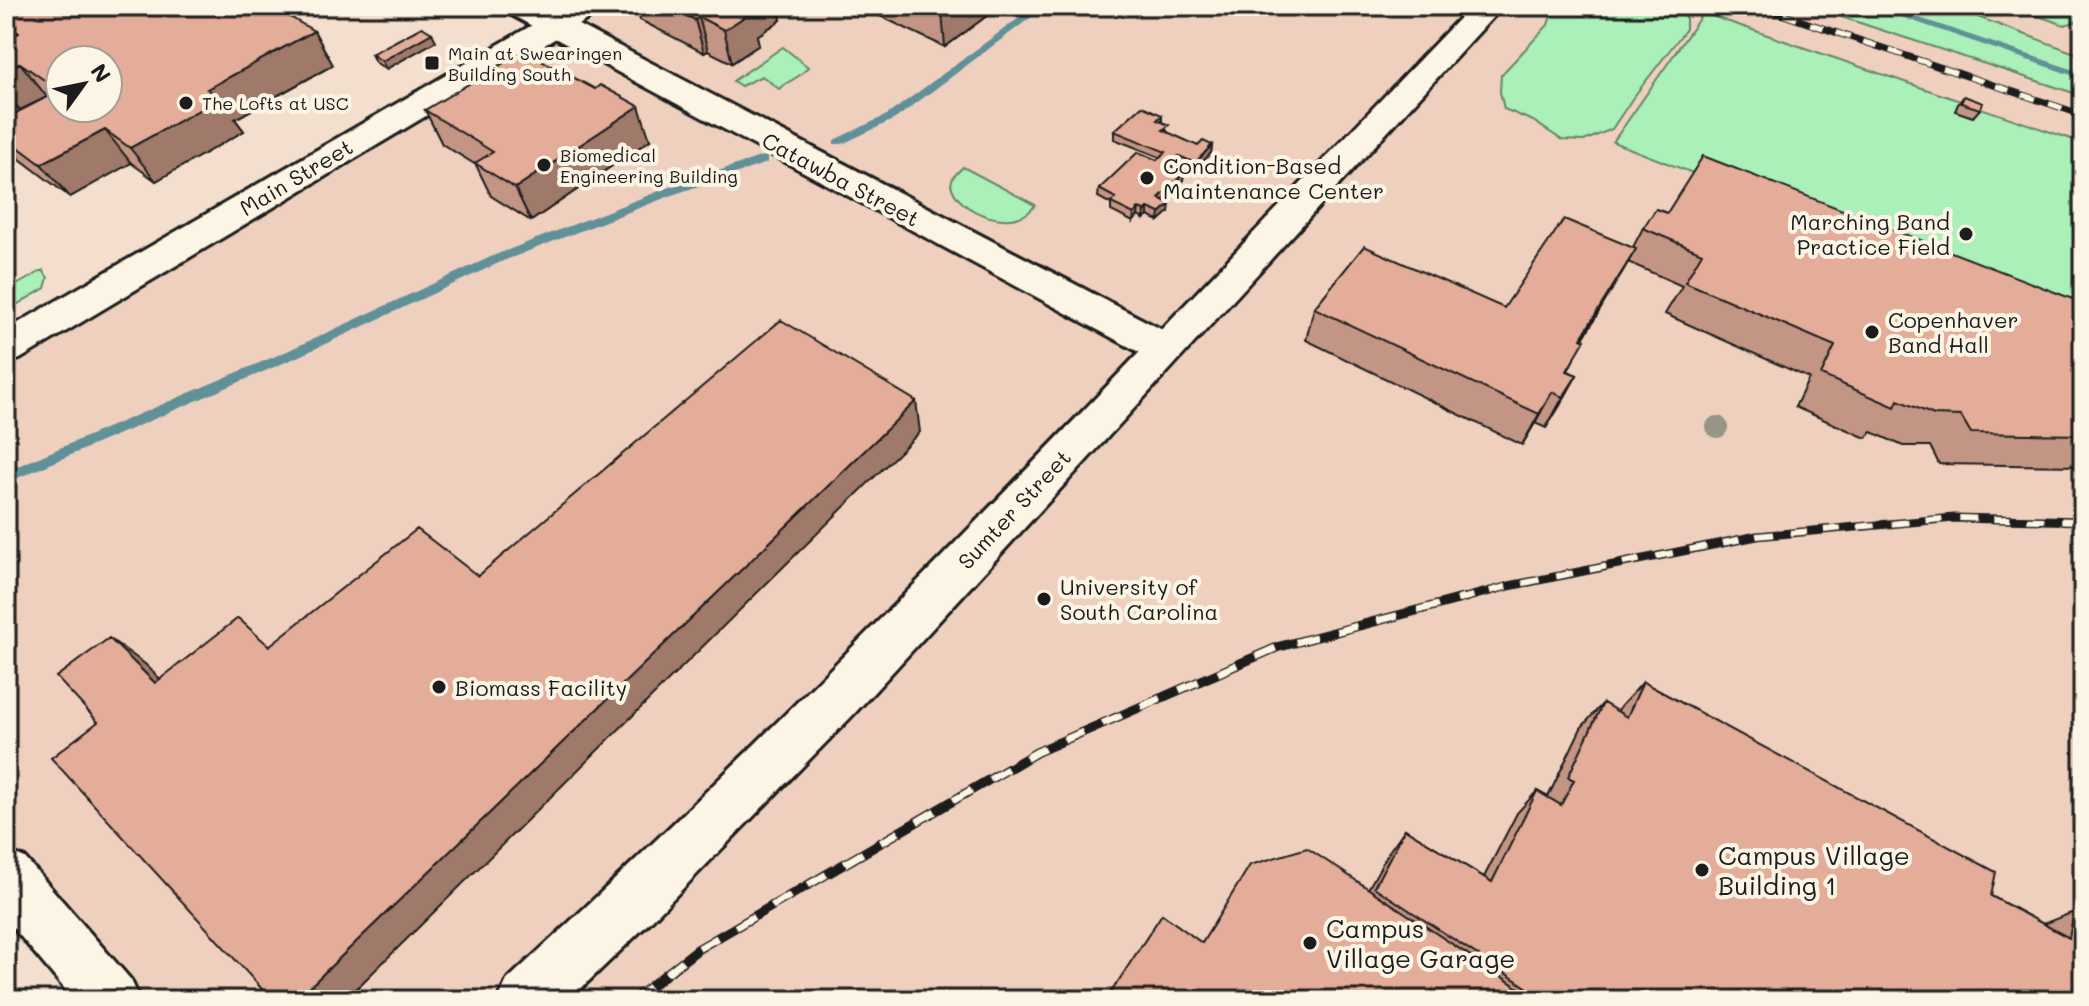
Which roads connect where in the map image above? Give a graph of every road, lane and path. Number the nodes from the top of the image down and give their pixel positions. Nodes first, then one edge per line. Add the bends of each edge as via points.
1 (519, 6) edge
2 (587, 6) edge
3 (1488, 6) edge
4 (554, 25) junction
5 (1164, 348) junction
6 (6, 349) edge
7 (6, 877) edge
8 (111, 1000) edge
9 (527, 1000) edge

1 - 4 street, Catawba Street
2 - 4 street, Main Street
3 - 5 street, Sumter Street
4 - 5 street, Catawba Street
4 - 6 street, Main Street
5 - 9 street, Sumter Street via 836,699
7 - 8 street

